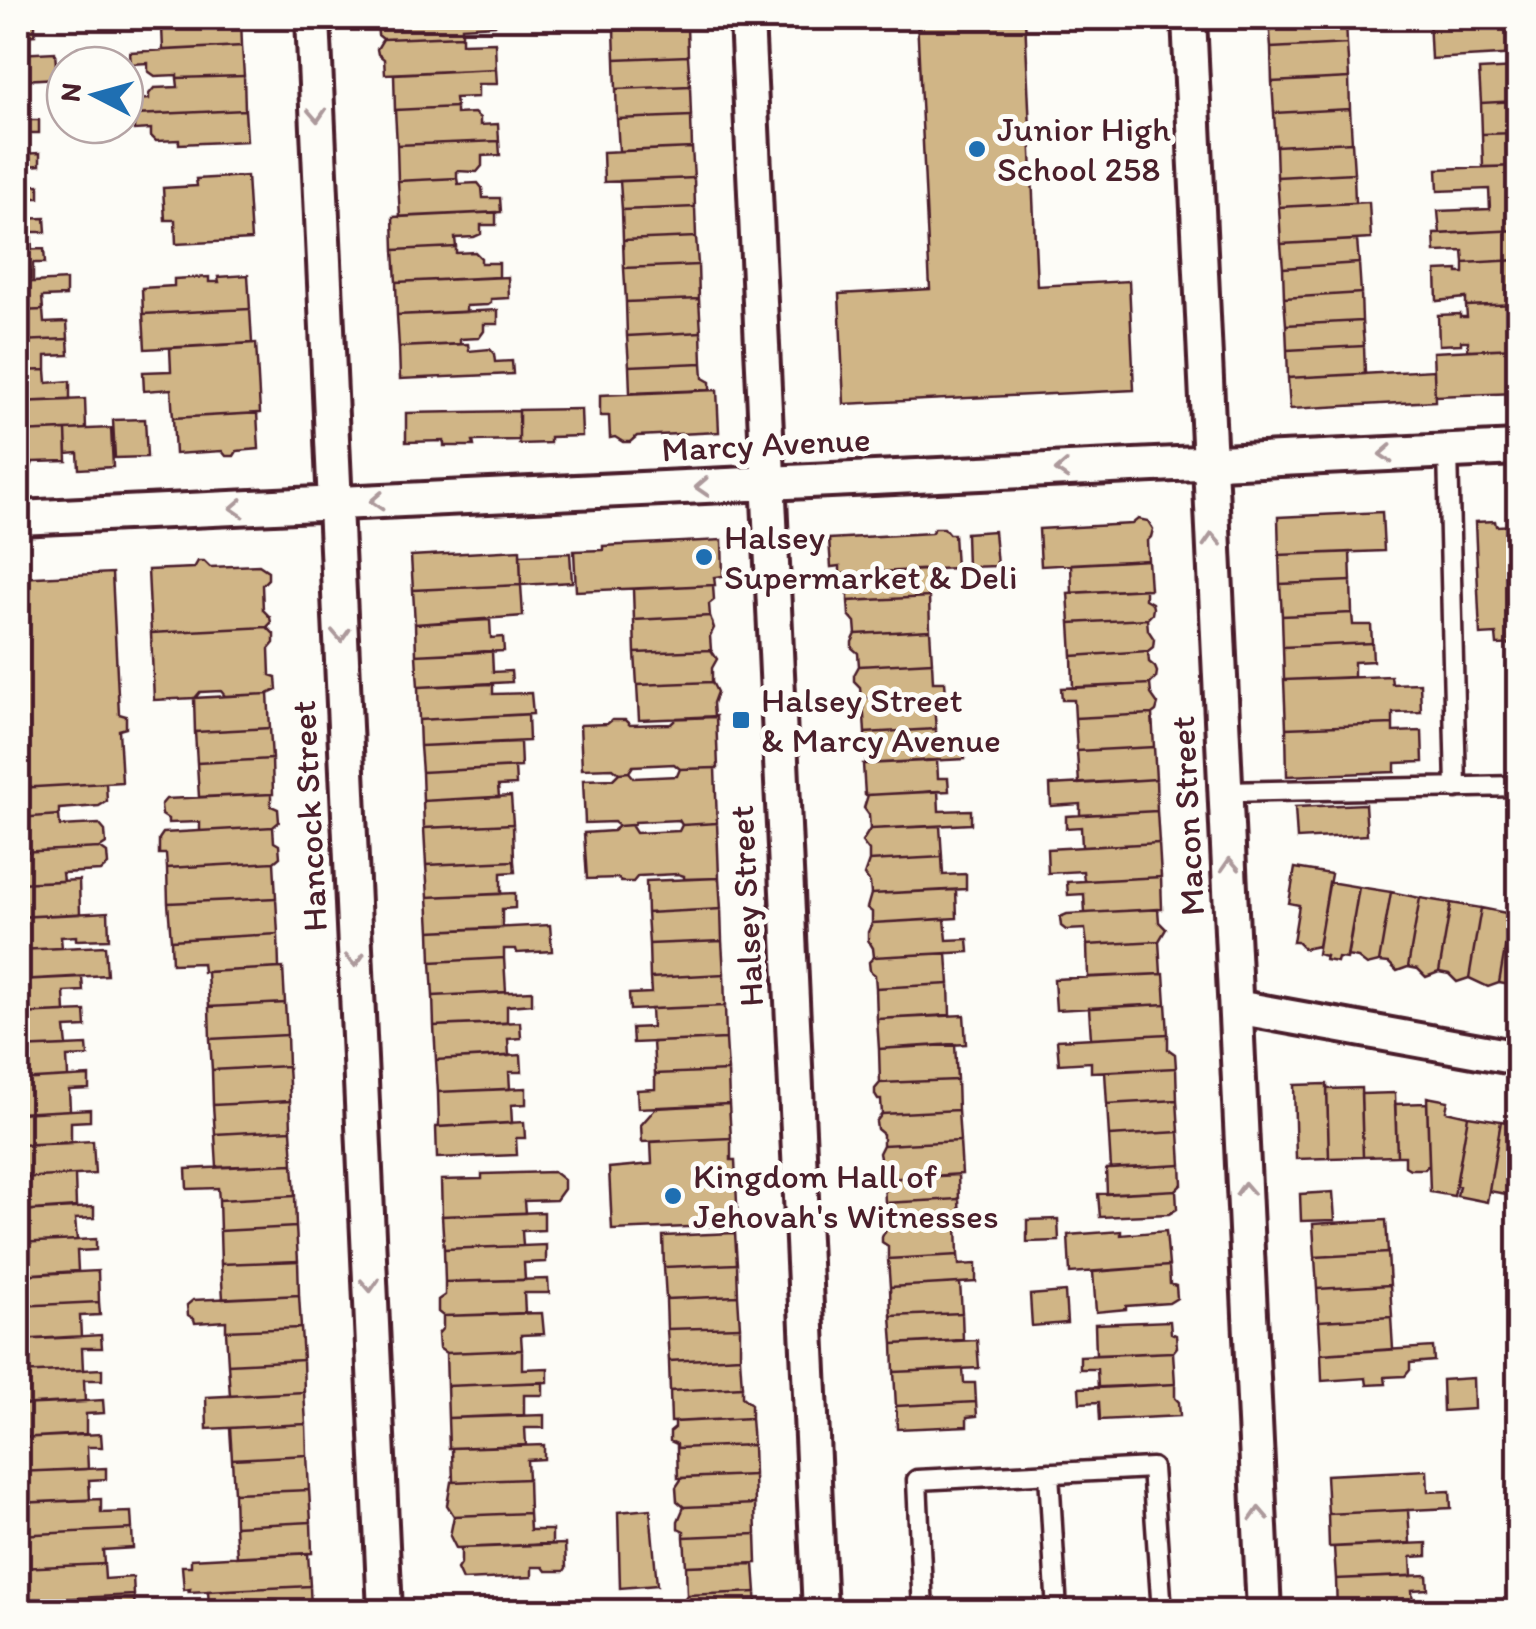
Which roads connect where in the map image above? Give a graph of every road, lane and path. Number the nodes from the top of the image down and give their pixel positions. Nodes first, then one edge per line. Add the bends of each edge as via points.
1 (313, 18) edge
2 (747, 18) edge
3 (1189, 18) edge
4 (1518, 448) edge
5 (1448, 451) junction
6 (1208, 463) junction
7 (769, 484) junction
8 (335, 503) junction
9 (18, 518) edge
10 (1518, 786) edge
11 (1456, 788) junction
12 (1226, 792) junction
13 (1236, 1006) junction
14 (1518, 1058) edge
15 (1049, 1473) junction
16 (385, 1612) edge
17 (820, 1612) edge
18 (923, 1612) edge
19 (1057, 1612) edge
20 (1162, 1612) edge
21 (1264, 1612) edge

1 -> 8 street, Hancock Street
2 - 7 street, Halsey Street
3 - 6 street, Macon Street
4 - 5 street, Marcy Avenue
5 -> 6 street, Marcy Avenue
5 - 11 lane
6 -> 7 street, Marcy Avenue
12 -> 6 street, Macon Street
7 -> 8 street, Marcy Avenue
7 - 17 street, Halsey Street
8 -> 9 street, Marcy Avenue
8 -> 16 street, Hancock Street
10 - 11 lane
11 - 12 lane
13 -> 12 street, Macon Street
13 - 14 street
21 -> 13 street, Macon Street
15 - 18 lane via 917,1480
15 - 19 lane
15 - 20 lane via 1152,1468

